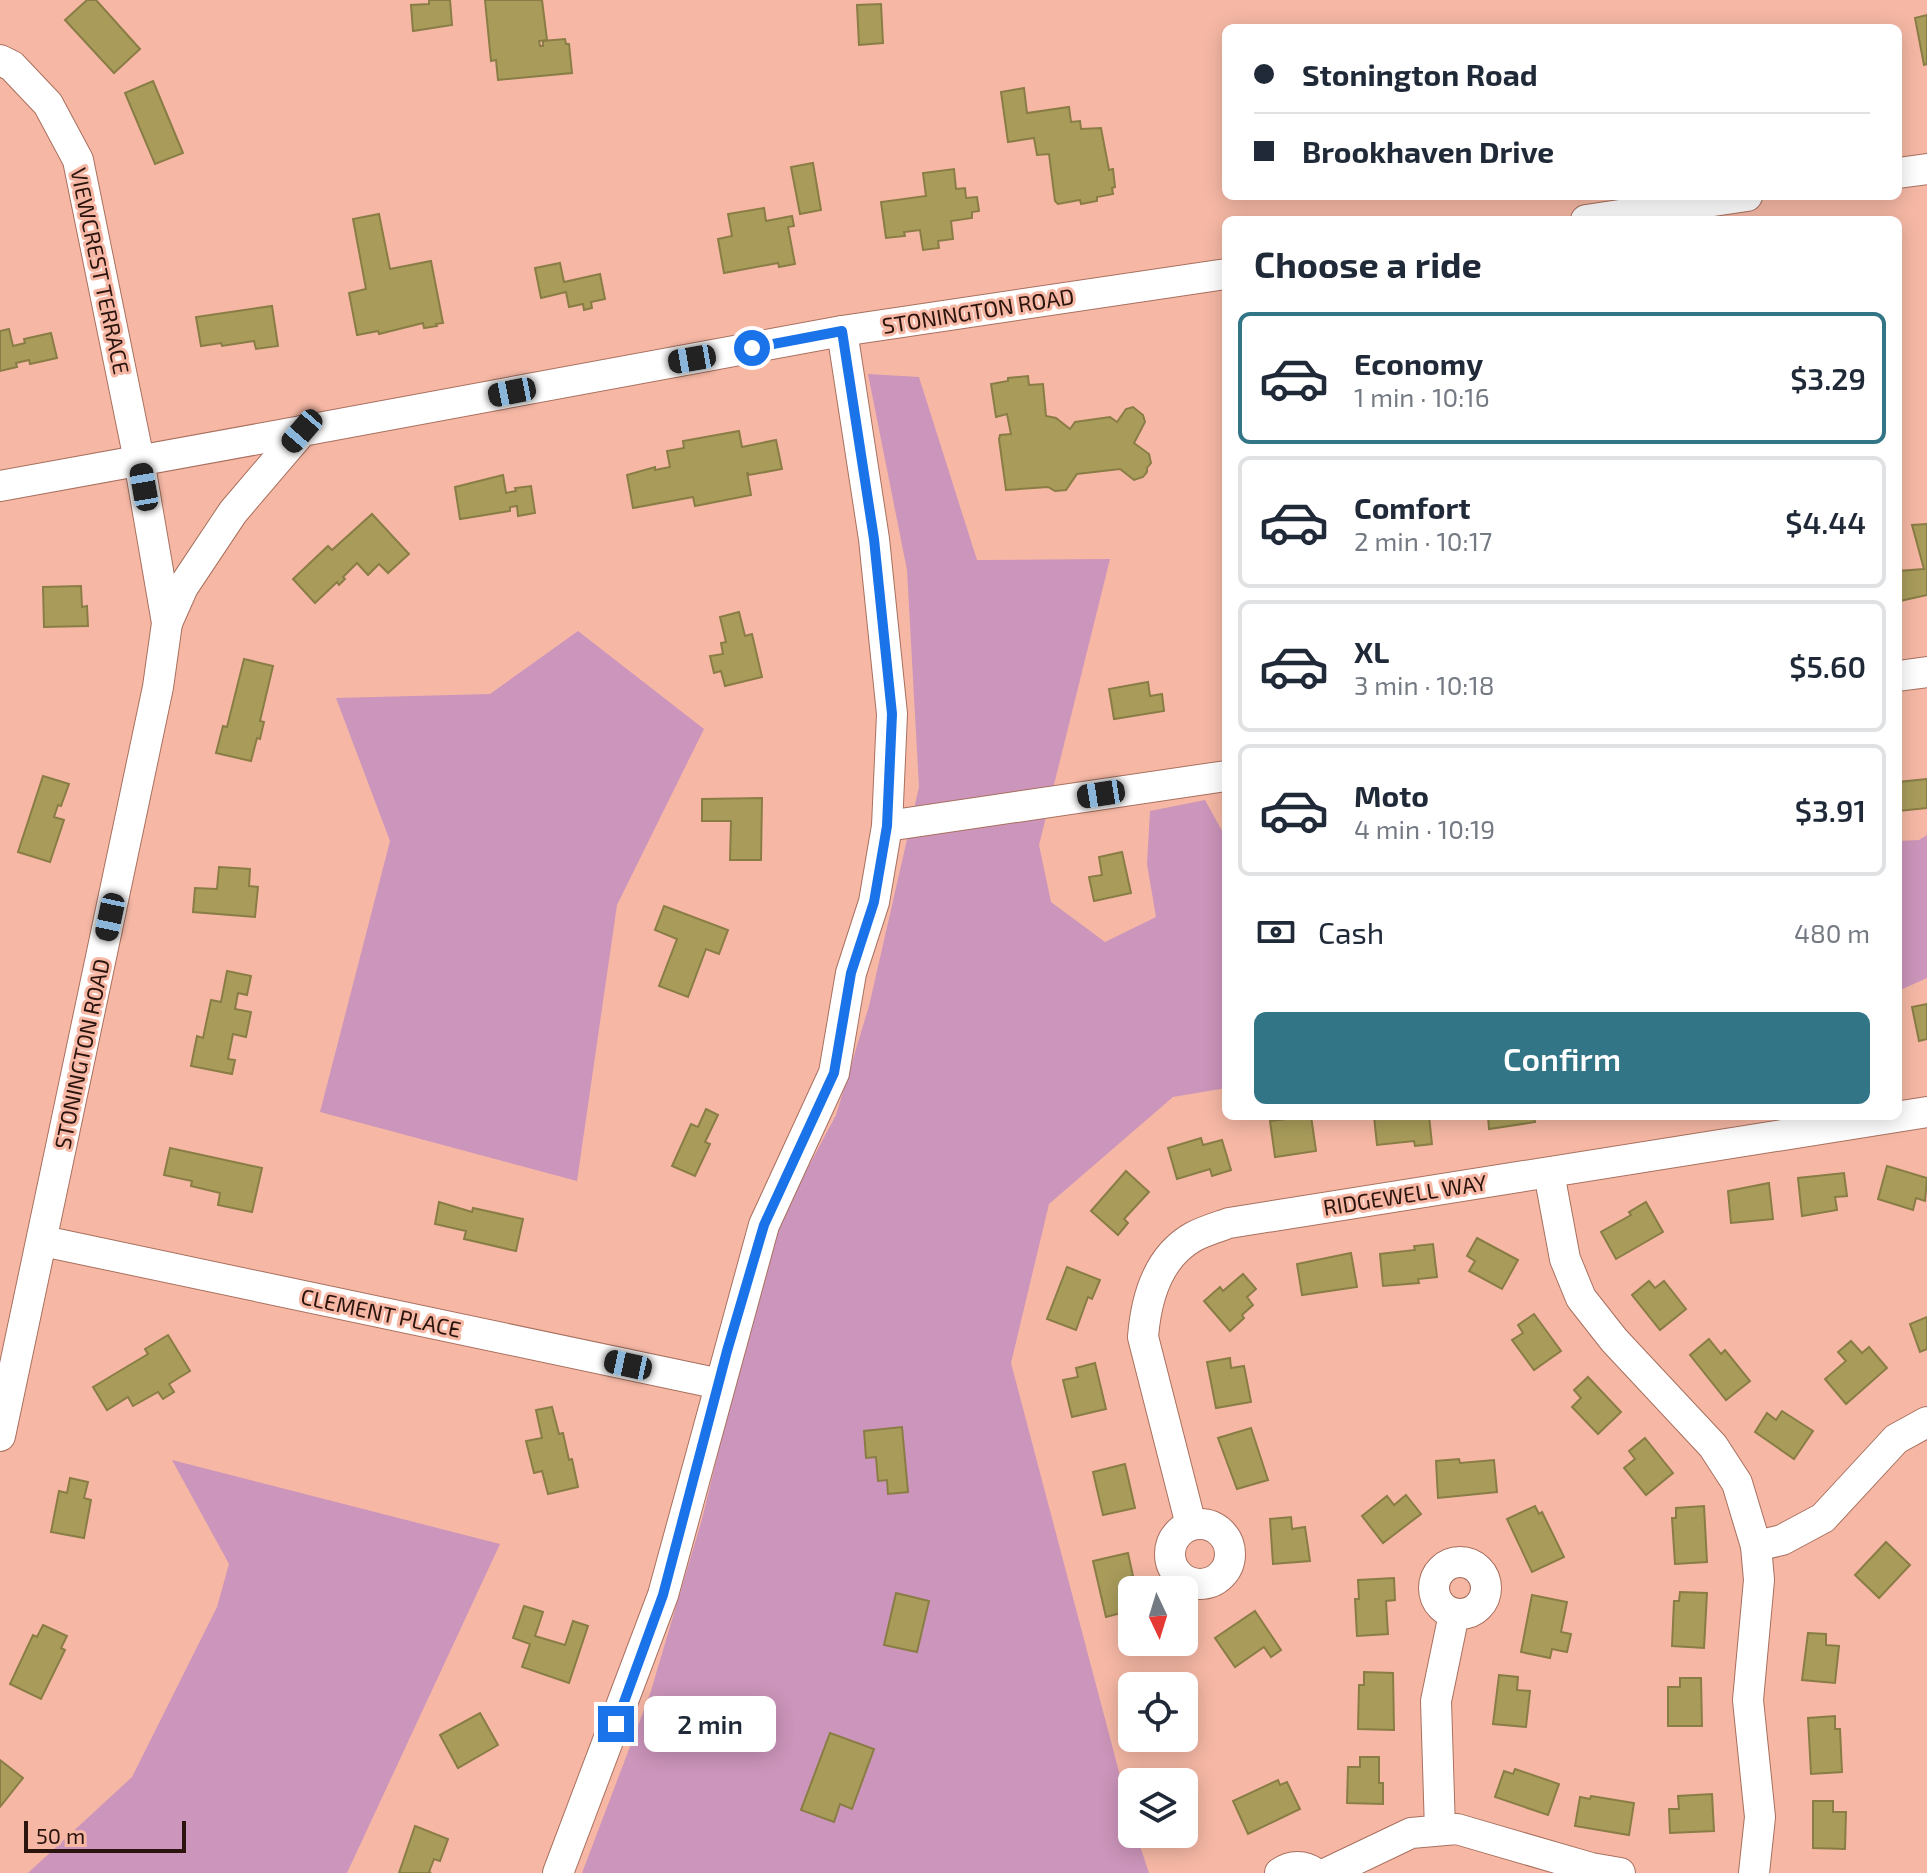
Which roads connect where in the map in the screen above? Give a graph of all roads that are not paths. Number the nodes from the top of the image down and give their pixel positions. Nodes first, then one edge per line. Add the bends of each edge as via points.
1 (0, 60) edge
2 (1720, 200) edge
3 (1613, 216) edge
4 (1222, 275) edge
5 (842, 331) junction
6 (302, 431) junction
7 (139, 460) junction
8 (0, 486) edge
9 (167, 623) junction
10 (1927, 672) edge
11 (1902, 675) edge
12 (1222, 777) edge
13 (887, 826) junction
14 (1927, 1112) edge
15 (1902, 1116) edge
16 (1877, 1120) edge
17 (1549, 1173) junction
18 (43, 1241) junction
19 (720, 1384) junction
20 (1927, 1422) edge
21 (0, 1436) edge
22 (1191, 1525) dead end
23 (1756, 1546) junction
24 (1454, 1614) dead end
25 (1440, 1830) junction
26 (558, 1873) edge
27 (1280, 1873) edge
28 (1315, 1873) edge
29 (1327, 1873) edge
30 (1620, 1873) edge
31 (1754, 1873) edge

1 - 7 street, VIEWCREST TERRACE via 48,104 78,160
2 - 3 street
4 - 5 street, STONINGTON ROAD
5 - 6 street, STONINGTON ROAD
5 - 13 street via 874,539 892,714
6 - 7 street
6 - 9 street, STONINGTON ROAD via 233,512 183,587
7 - 8 street
7 - 9 street, STONINGTON ROAD
9 - 18 street, STONINGTON ROAD
10 - 11 street
12 - 13 street
13 - 19 street via 874,902 851,973 834,1073 764,1225
14 - 15 street, RIDGEWELL WAY
16 - 17 street, RIDGEWELL WAY
17 - 22 street, RIDGEWELL WAY via 1229,1223 1192,1237 1162,1267 1145,1308 1143,1337
17 - 23 street via 1565,1259 1581,1298 1713,1446 1737,1483
18 - 19 street, CLEMENT PLACE
18 - 21 street, STONINGTON ROAD
19 - 26 street via 663,1595
20 - 23 street via 1896,1439 1823,1518 1782,1540
23 - 31 street via 1759,1580 1748,1700 1760,1817
24 - 25 street via 1436,1701
25 - 29 street via 1411,1833
25 - 30 street via 1457,1829
27 - 28 street via 1302,1867

